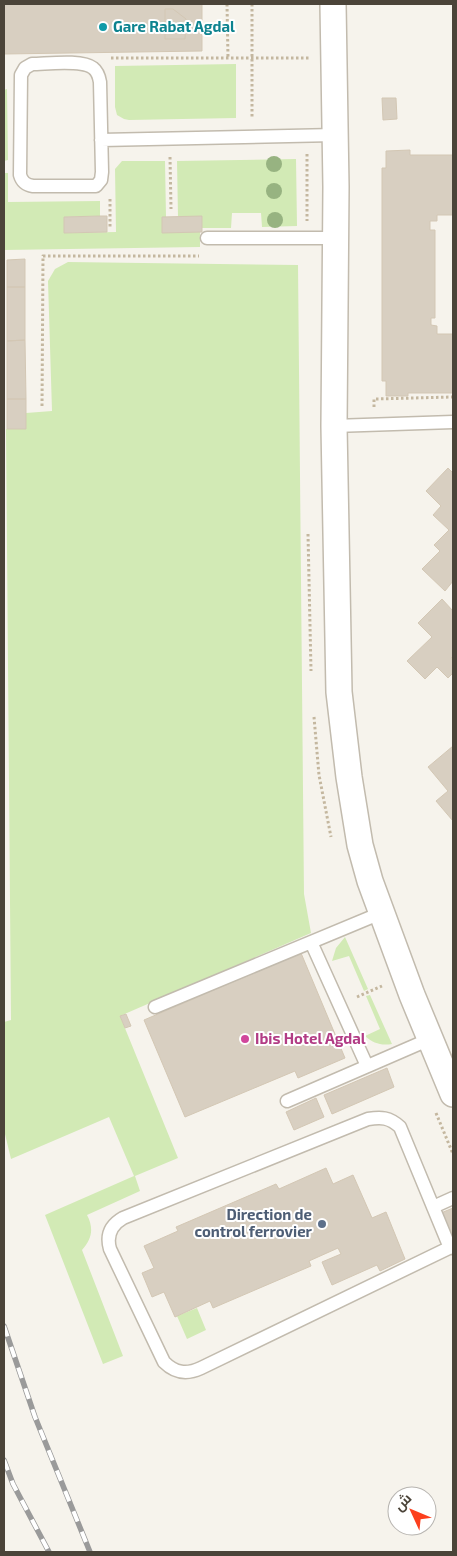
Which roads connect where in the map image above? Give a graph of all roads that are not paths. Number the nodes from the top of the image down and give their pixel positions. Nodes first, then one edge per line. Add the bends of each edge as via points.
1 (333, 4) edge
2 (335, 135) junction
3 (101, 140) junction
4 (207, 238) dead end
5 (335, 238) junction
6 (453, 422) edge
7 (334, 426) junction
8 (382, 913) junction
9 (311, 942) junction
10 (155, 1007) dead end
11 (430, 1039) junction
12 (368, 1066) junction
13 (453, 1093) edge
14 (287, 1101) dead end
15 (453, 1198) edge
16 (433, 1207) junction
17 (452, 1247) edge

1 - 2 street
2 - 3 lane
2 - 5 street
3 - 3 lane via 100,82 93,68 79,64 32,64 22,71 20,175 24,183 33,186 96,186 102,176
4 - 5 lane
5 - 7 street
6 - 7 lane
7 - 8 street via 339,692 360,846
8 - 9 lane
8 - 11 street
9 - 10 lane
9 - 12 lane
11 - 12 lane
11 - 13 street
12 - 14 lane
15 - 16 lane
16 - 17 lane
16 - 17 lane via 400,1127 381,1117 368,1119 122,1218 110,1231 109,1244 164,1362 177,1372 185,1373 193,1372

